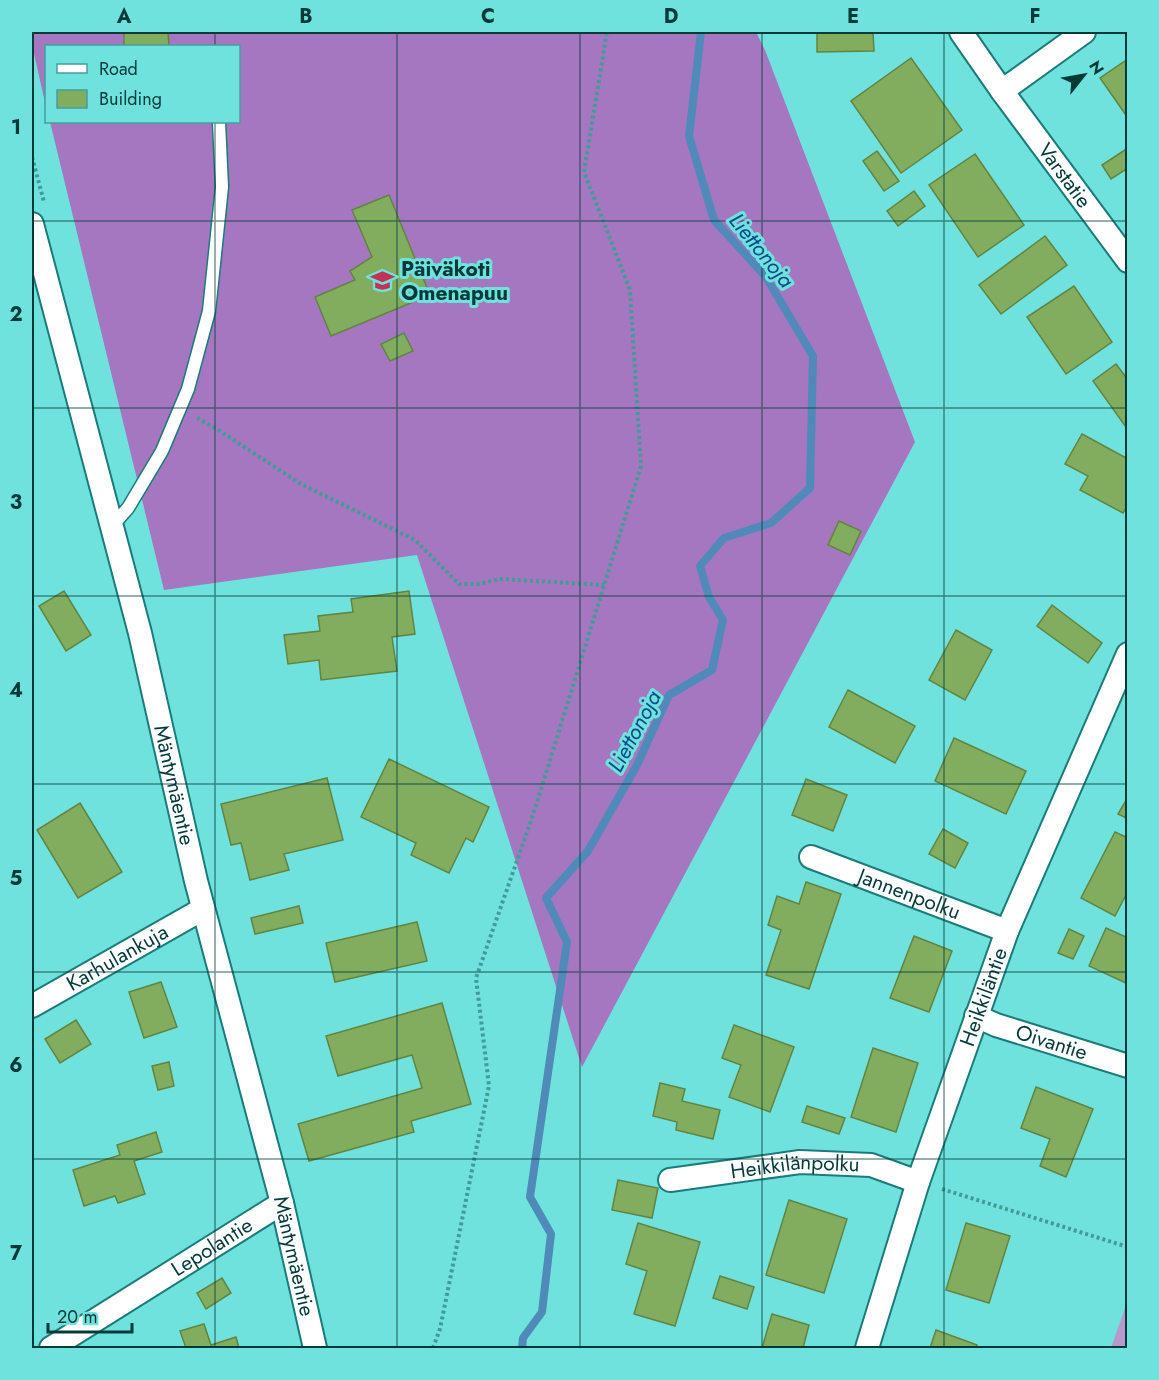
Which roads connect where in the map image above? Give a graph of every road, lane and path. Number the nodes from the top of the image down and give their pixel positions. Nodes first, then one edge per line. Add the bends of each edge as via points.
1 (607, 32) edge
2 (961, 32) edge
3 (1084, 32) edge
4 (1002, 91) junction
5 (219, 123) edge
6 (32, 224) edge
7 (1128, 261) edge
8 (180, 409) junction
9 (112, 526) junction
10 (604, 585) junction
11 (1128, 654) edge
12 (811, 857) dead end
13 (203, 909) junction
14 (1007, 931) junction
15 (32, 1006) edge
16 (976, 1016) junction
17 (1128, 1066) edge
18 (670, 1180) dead end
19 (918, 1182) junction
20 (282, 1203) junction
21 (1128, 1247) edge
22 (51, 1348) edge
23 (315, 1348) edge
24 (433, 1348) edge
25 (867, 1348) edge

1 - 10 path via 585,172 630,290 641,466
2 - 4 street, Varstatie
3 - 4 street
4 - 7 street, Varstatie
5 - 8 lane via 222,187 208,311
6 - 9 street, Mäntymäentie
8 - 9 lane via 162,451 128,508
8 - 10 path via 301,484 415,540 459,584 500,579
9 - 13 street, Mäntymäentie
10 - 24 path via 533,815 476,978 489,1086
11 - 14 street, Heikkiläntie
12 - 14 street, Jannenpolku
13 - 15 street, Karhulankuja
13 - 20 street, Mäntymäentie
14 - 16 street, Heikkiläntie
16 - 17 street, Oivantie
16 - 19 street, Heikkiläntie
18 - 19 street, Heikkilänpolku via 800,1162 871,1165
19 - 21 path
19 - 25 street, Heikkiläntie
20 - 22 street, Lepolantie
20 - 23 street, Mäntymäentie

